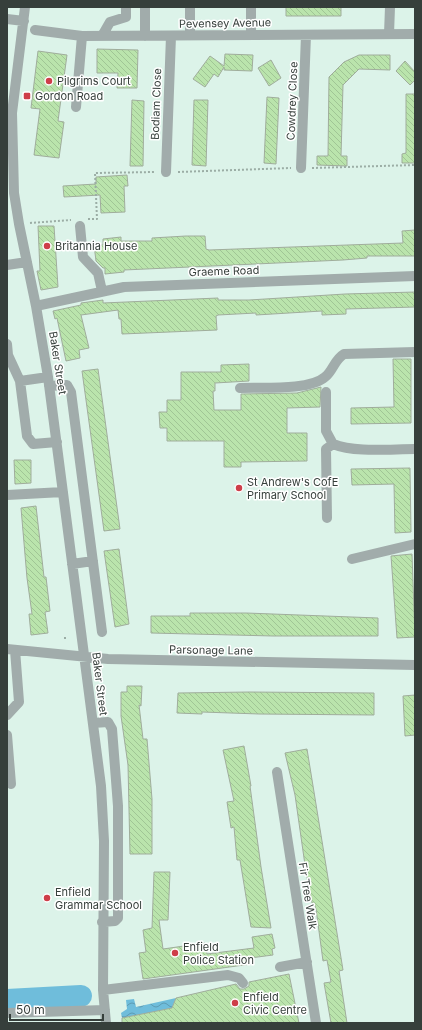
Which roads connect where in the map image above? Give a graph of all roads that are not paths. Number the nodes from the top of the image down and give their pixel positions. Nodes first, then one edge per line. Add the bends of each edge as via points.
1 (25, 7) edge
2 (126, 7) edge
3 (146, 7) edge
4 (190, 7) edge
5 (251, 7) edge
6 (390, 7) edge
7 (7, 18) edge
8 (24, 21) junction
9 (35, 30) dead end
10 (389, 34) junction
11 (415, 34) edge
12 (190, 35) junction
13 (251, 35) junction
14 (306, 35) junction
15 (82, 36) junction
16 (102, 36) junction
17 (145, 36) junction
18 (170, 36) junction
19 (76, 107) dead end
20 (301, 168) road end
21 (166, 172) road end
22 (79, 222) road end
23 (27, 262) junction
24 (7, 265) edge
25 (415, 276) edge
26 (102, 291) junction
27 (36, 306) junction
28 (7, 344) edge
29 (415, 352) edge
30 (20, 381) junction
31 (49, 381) junction
32 (240, 388) dead end
33 (326, 392) dead end
34 (57, 442) junction
35 (333, 444) junction
36 (415, 449) edge
37 (63, 492) junction
38 (7, 495) edge
39 (327, 518) dead end
40 (415, 544) edge
41 (352, 559) dead end
42 (93, 561) junction
43 (72, 564) junction
44 (102, 632) dead end
45 (11, 650) edge
46 (84, 657) junction
47 (415, 665) edge
48 (7, 715) edge
49 (93, 723) junction
50 (7, 734) edge
51 (277, 772) dead end
52 (11, 784) dead end
53 (104, 841) junction
54 (119, 841) junction
55 (102, 922) junction
56 (307, 962) junction
57 (280, 967) dead end
58 (243, 983) dead end
59 (103, 990) junction
60 (105, 1010) junction
61 (12, 1013) edge
62 (98, 1023) edge
63 (106, 1023) edge
64 (316, 1023) edge

1 - 8 street, Baker Street
2 - 16 street via 126,17 110,22
3 - 17 street
4 - 12 street
5 - 13 street
6 - 10 street
7 - 8 street
8 - 23 street, Baker Street via 12,113 12,159 19,224
9 - 15 street, Pevensey Avenue
10 - 11 street, Pevensey Avenue
10 - 14 street, Pevensey Avenue
12 - 13 street, Pevensey Avenue
12 - 18 street, Pevensey Avenue
13 - 14 street, Pevensey Avenue
14 - 20 street, Cowdrey Close
15 - 16 street, Pevensey Avenue
15 - 19 street
16 - 17 street, Pevensey Avenue
17 - 18 street, Pevensey Avenue
18 - 21 street, Bodiam Close
22 - 26 street via 83,257 98,273
23 - 24 street
23 - 27 street, Baker Street
25 - 26 street, Graeme Road via 124,287
26 - 27 street, Graeme Road
27 - 31 street, Baker Street
28 - 30 street via 8,355
29 - 32 street via 344,354 337,358 327,376 318,382
30 - 31 street
30 - 34 street via 27,436 30,441 40,445
31 - 34 street, Baker Street
31 - 42 street via 67,385 71,392
33 - 35 street via 326,431
34 - 37 street, Baker Street
35 - 36 street via 355,448
35 - 39 street via 326,449
37 - 38 street
37 - 43 street, Baker Street
40 - 41 street
42 - 43 street
42 - 44 street
43 - 46 street, Baker Street
45 - 46 street, Parsonage Lane
45 - 48 street via 19,702
46 - 47 street, Parsonage Lane
46 - 49 street, Baker Street
49 - 53 street, Baker Street via 101,786
49 - 54 street, Baker Street via 108,722 112,729
50 - 52 street
51 - 56 street, Fir Tree Walk
53 - 54 street
53 - 55 street, Baker Street
54 - 55 street, Baker Street via 118,918 115,921
55 - 59 street, Baker Street
56 - 57 street
56 - 64 street, Fir Tree Walk
58 - 59 street via 239,978 228,975
59 - 60 street, Baker Street
60 - 61 street
60 - 62 street
60 - 63 street, Baker Street

